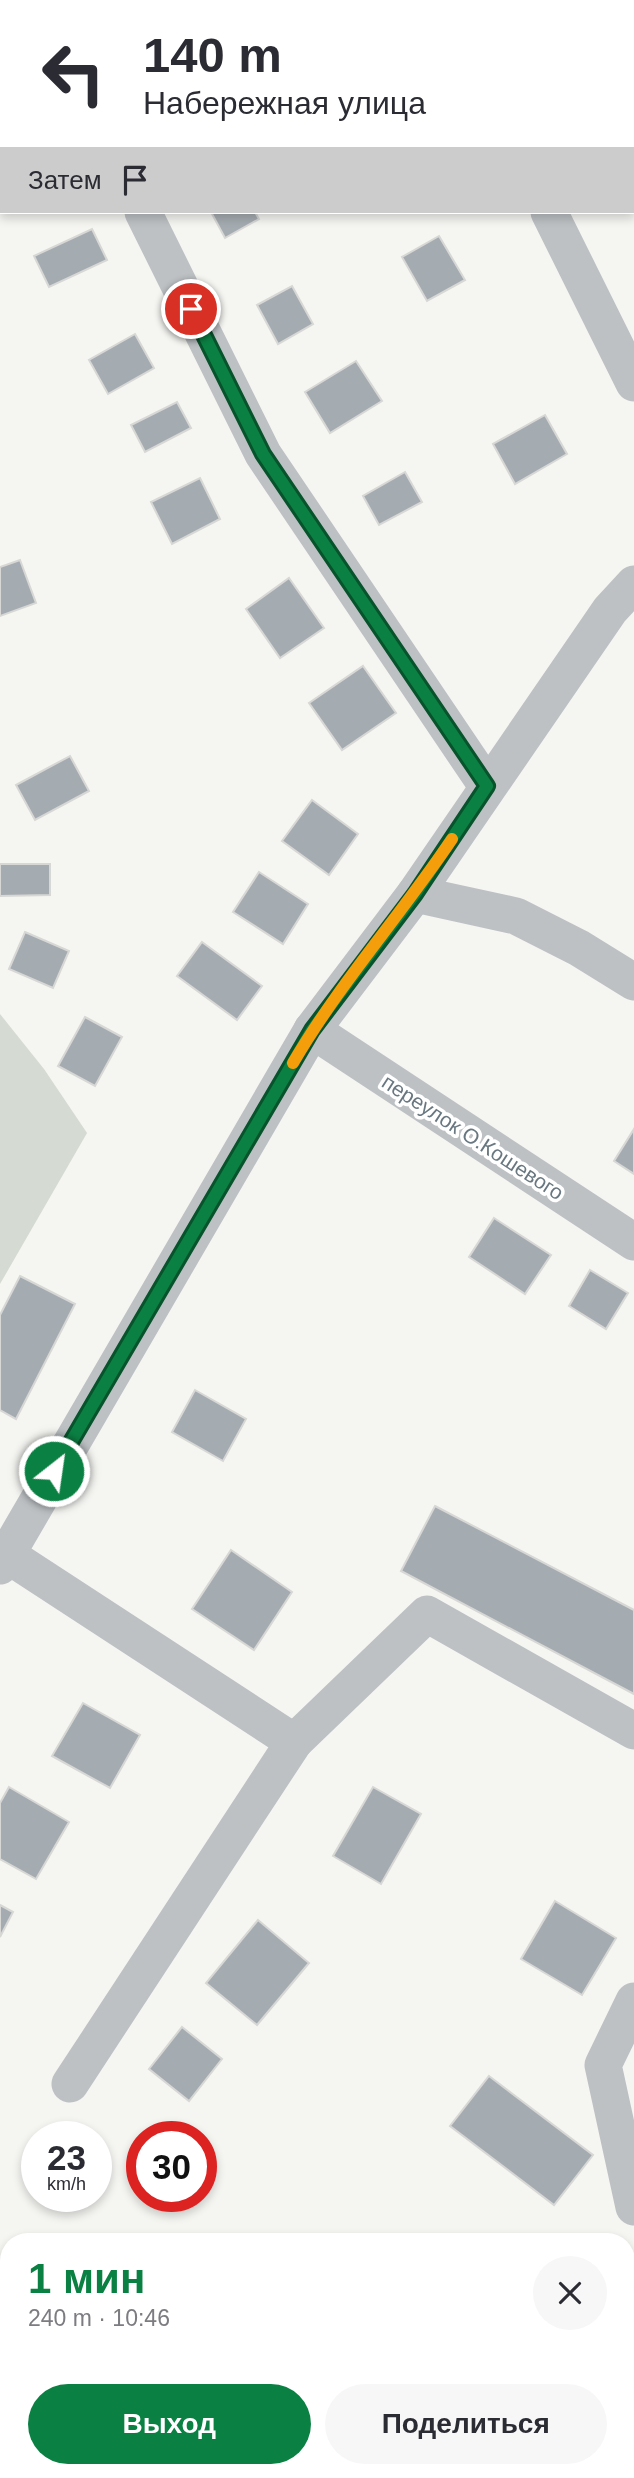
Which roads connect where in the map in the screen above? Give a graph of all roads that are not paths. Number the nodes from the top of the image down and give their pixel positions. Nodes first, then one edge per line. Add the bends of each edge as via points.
1 (144, 214) edge
2 (551, 214) edge
3 (634, 383) edge
4 (634, 583) edge
5 (487, 786) junction
6 (415, 894) junction
7 (634, 982) edge
8 (312, 1030) junction
9 (634, 1242) edge
10 (3, 1560) edge
11 (634, 1731) edge
12 (293, 1742) junction
13 (634, 2001) edge
14 (70, 2084) dead end
15 (634, 2207) edge

1 - 5 street via 263,454
2 - 3 street
4 - 5 street via 610,610
5 - 6 street
6 - 7 street via 516,916 579,947
6 - 8 street
8 - 9 street, переулок О.Кошевого
8 - 10 street
10 - 12 street
11 - 12 street via 428,1614
12 - 14 street
13 - 15 street via 603,2065

